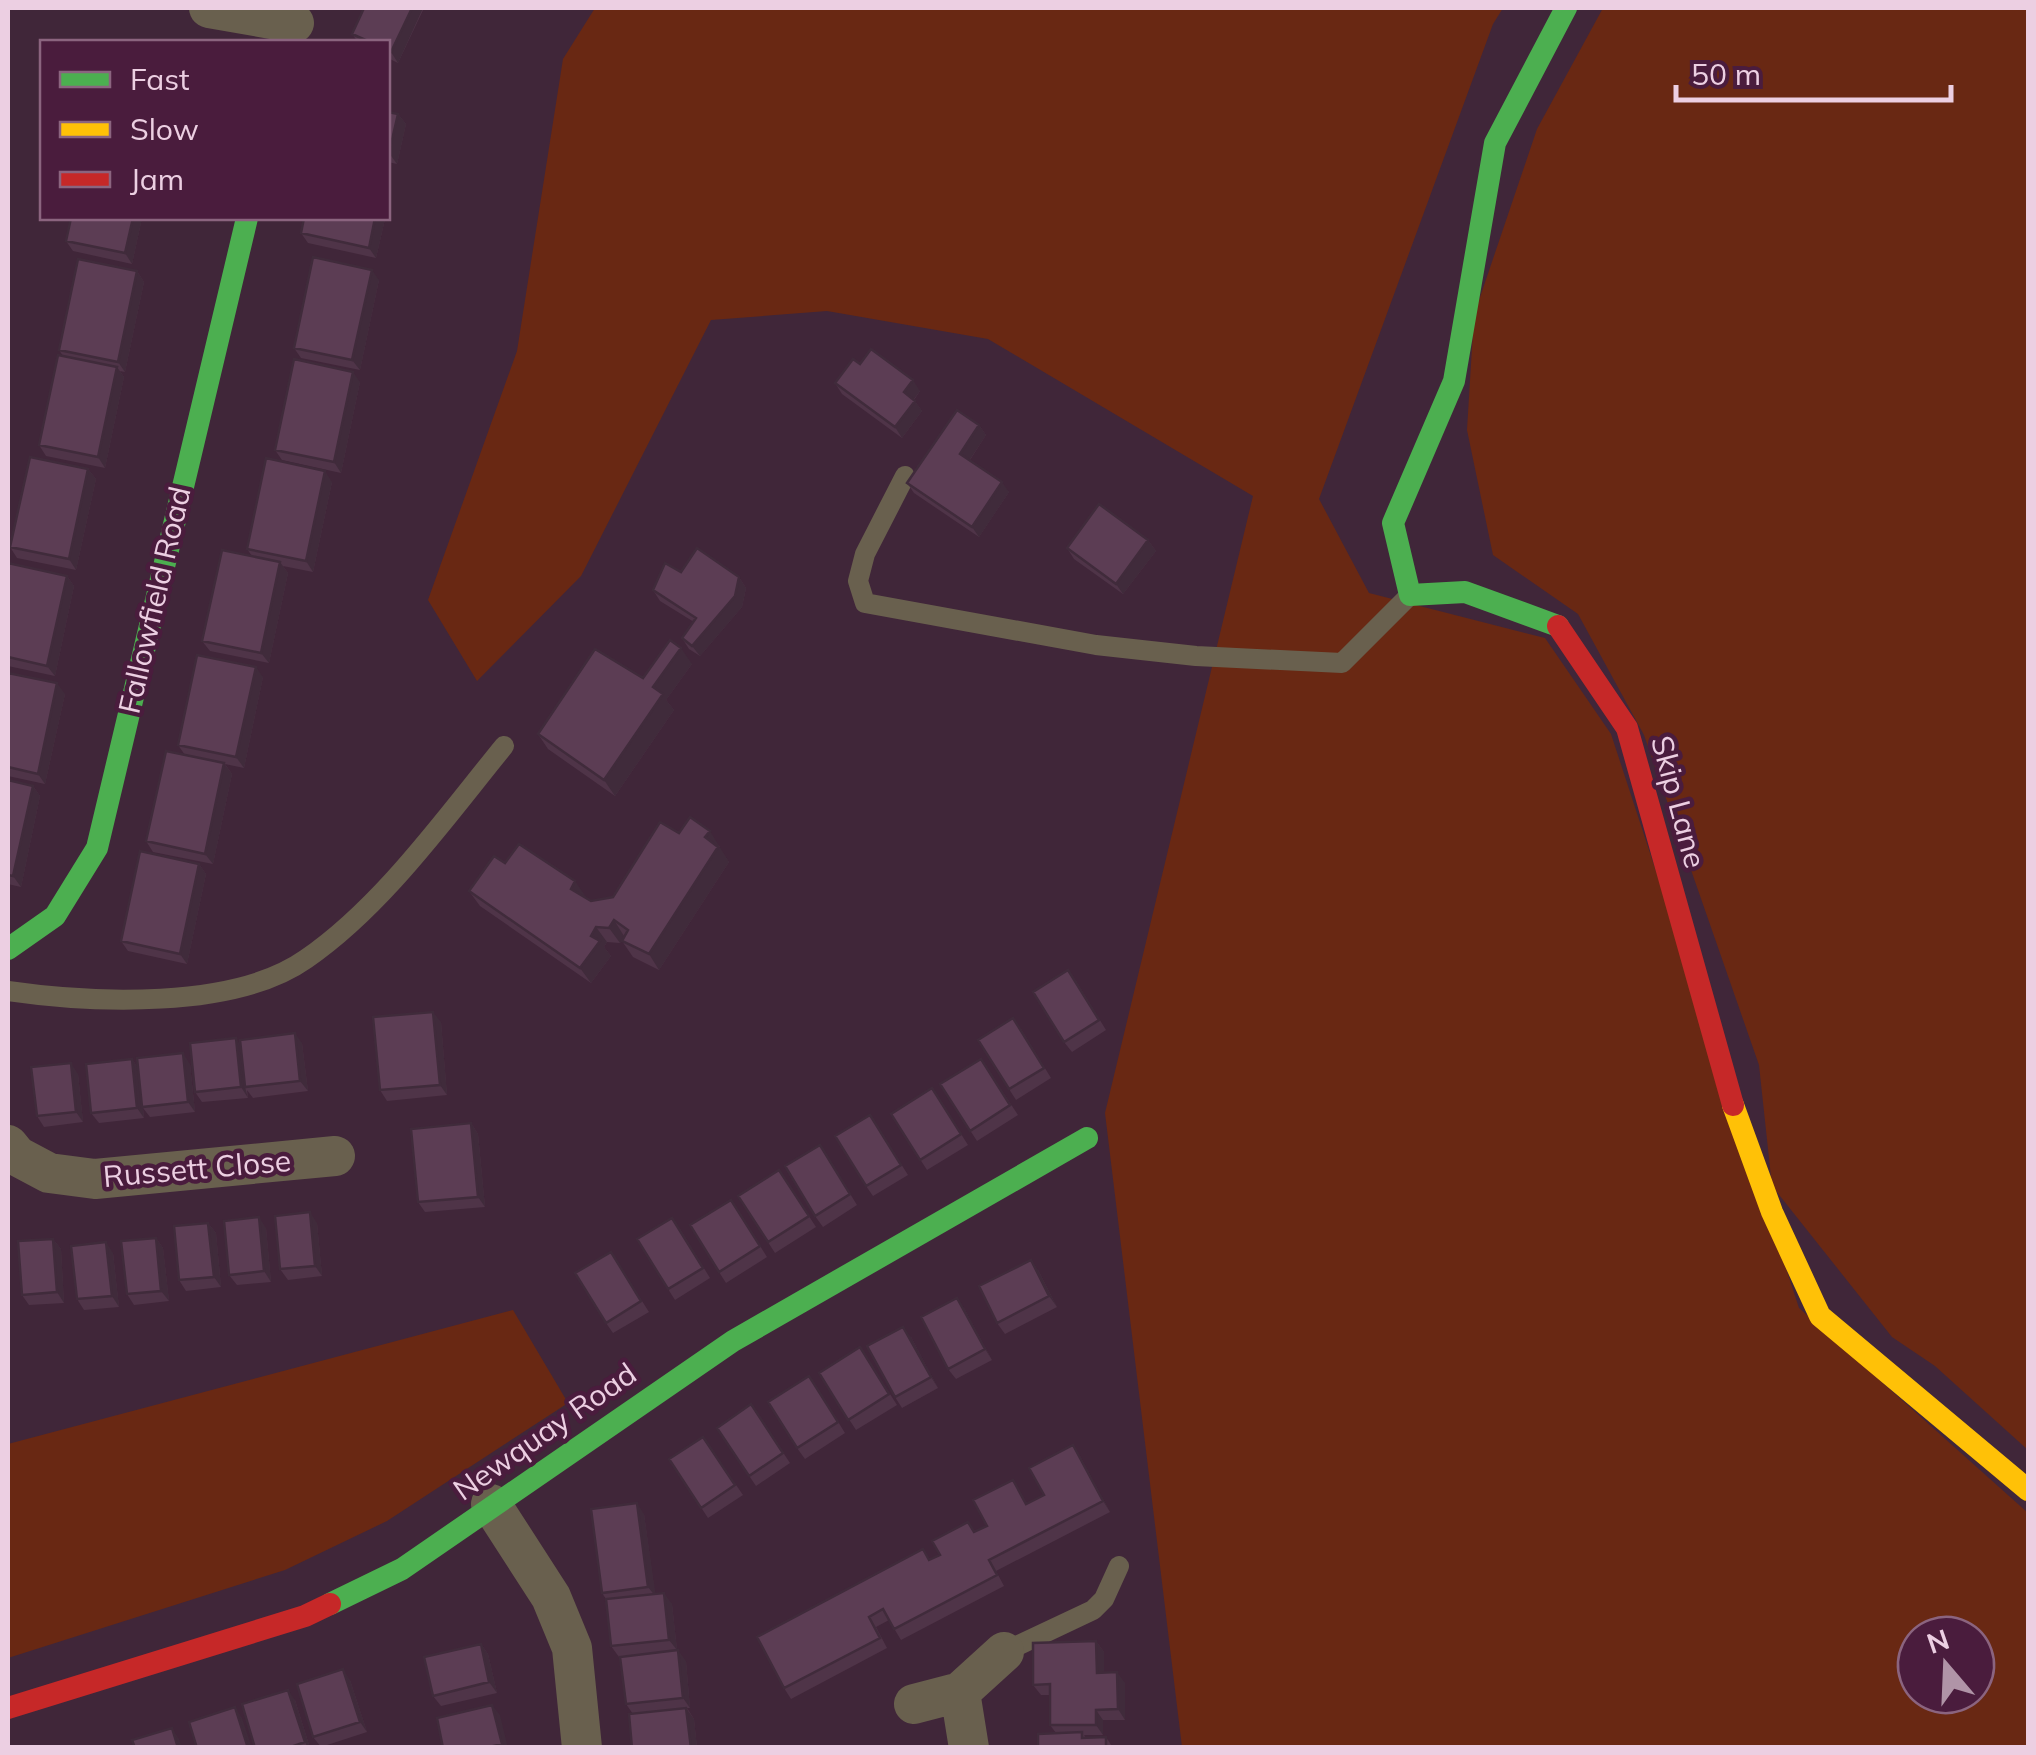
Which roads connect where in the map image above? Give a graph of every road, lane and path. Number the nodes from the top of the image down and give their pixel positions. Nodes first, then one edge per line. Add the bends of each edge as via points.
1 (209, 8) edge
2 (1566, 8) edge
3 (295, 24) edge
4 (247, 220) edge
5 (905, 476) dead end
6 (1410, 595) junction
7 (504, 746) dead end
8 (8, 949) edge
9 (8, 992) edge
10 (1087, 1138) dead end
11 (8, 1145) edge
12 (341, 1150) dead end
13 (2028, 1490) edge
14 (492, 1504) junction
15 (1119, 1566) dead end
16 (1004, 1652) joint
17 (960, 1692) junction
18 (914, 1704) dead end
19 (8, 1708) edge
20 (582, 1748) edge
21 (969, 1748) edge

1 - 3 street
2 - 6 street via 1495,143 1454,382 1392,522
4 - 8 street, Fallowfield Road via 97,848 56,916
5 - 6 lane via 865,554 858,581 865,603 1096,645 1342,663
6 - 13 street, Skip Lane via 1465,592 1562,626 1627,728 1722,1072 1772,1212 1820,1316
7 - 9 lane via 417,852 305,960 239,987 164,999
10 - 14 street, Newquay Road via 733,1341
11 - 12 street, Russett Close via 49,1173 95,1180
14 - 19 street, Newquay Road via 402,1568 305,1616
14 - 20 street via 551,1597 572,1648
15 - 16 lane via 1093,1610
16 - 17 street
17 - 18 street
17 - 21 street

